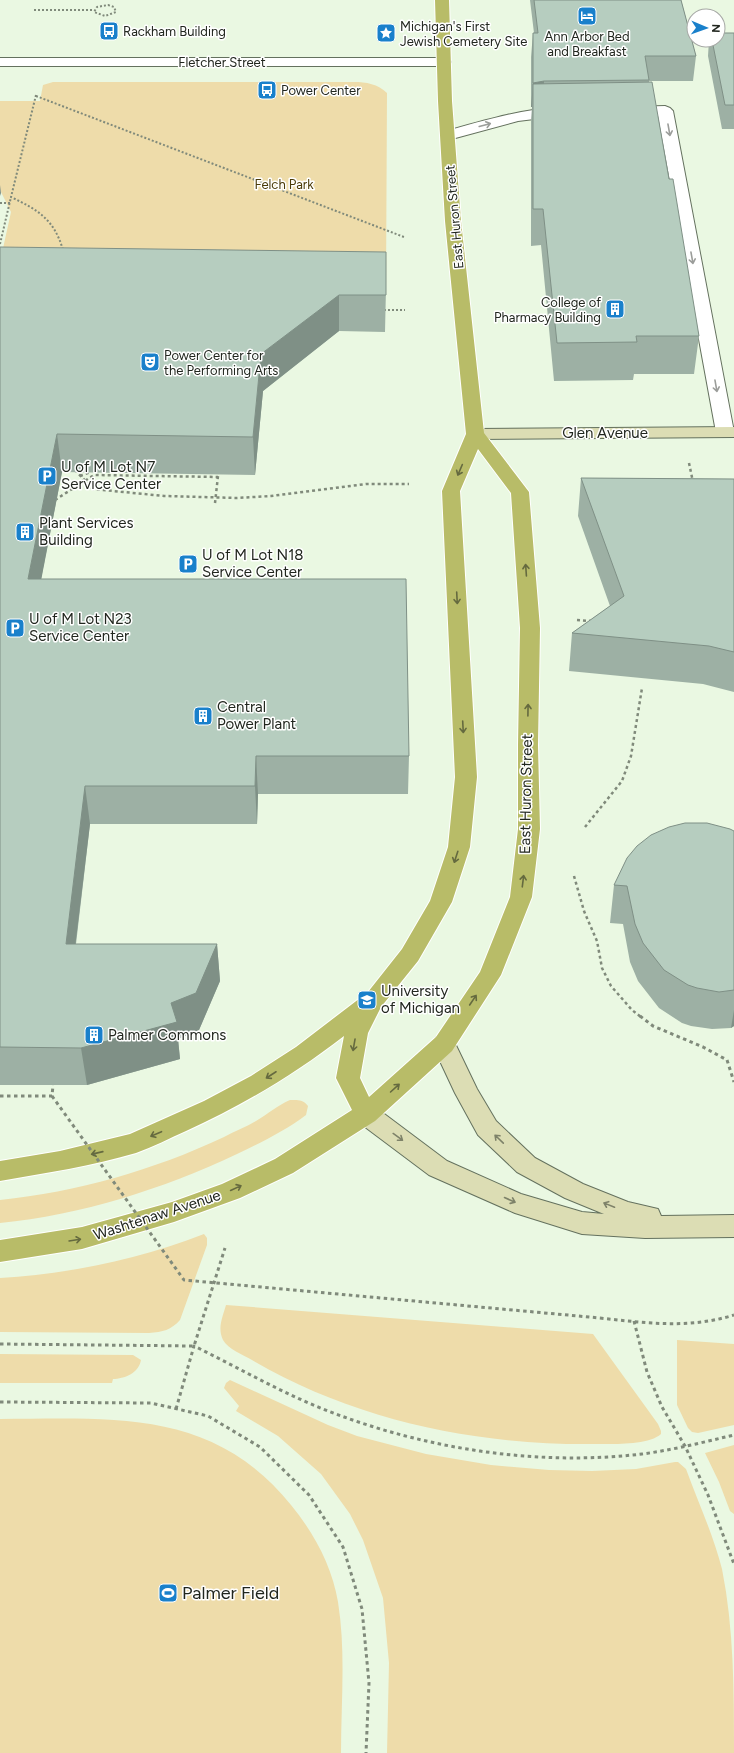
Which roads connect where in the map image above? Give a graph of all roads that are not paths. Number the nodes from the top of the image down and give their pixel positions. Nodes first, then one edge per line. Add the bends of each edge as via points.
1 (442, 0) edge
2 (0, 62) edge
3 (444, 62) junction
4 (574, 112) edge
5 (612, 112) edge
6 (448, 135) junction
7 (729, 432) edge
8 (475, 434) junction
9 (376, 998) junction
10 (444, 1044) junction
11 (366, 1114) junction
12 (0, 1171) edge
13 (702, 1226) junction
14 (734, 1226) edge
15 (0, 1251) edge

1 - 3 main road, East Huron Street
2 - 3 street, Fletcher Street
3 - 6 main road, East Huron Street
6 -> 4 street via 516,116 543,112
5 -> 7 street via 665,111
6 - 8 main road, East Huron Street via 453,221
7 - 8 street, Glen Avenue
8 -> 9 main road, East Huron Street via 451,491 466,777 459,847 441,902 410,955
10 -> 8 main road, East Huron Street via 490,975 521,897 529,829 530,628 520,492
9 -> 11 main road via 356,1033 348,1078
9 -> 12 main road, East Huron Street via 304,1054 213,1108 135,1143 60,1161
11 -> 10 main road, East Huron Street
13 -> 10 street via 626,1212 574,1191 526,1165 487,1128
11 -> 13 street via 438,1168 515,1203 582,1223 645,1227
15 -> 11 main road, Washtenaw Avenue via 82,1238 174,1212 231,1191 284,1166
13 - 14 street

